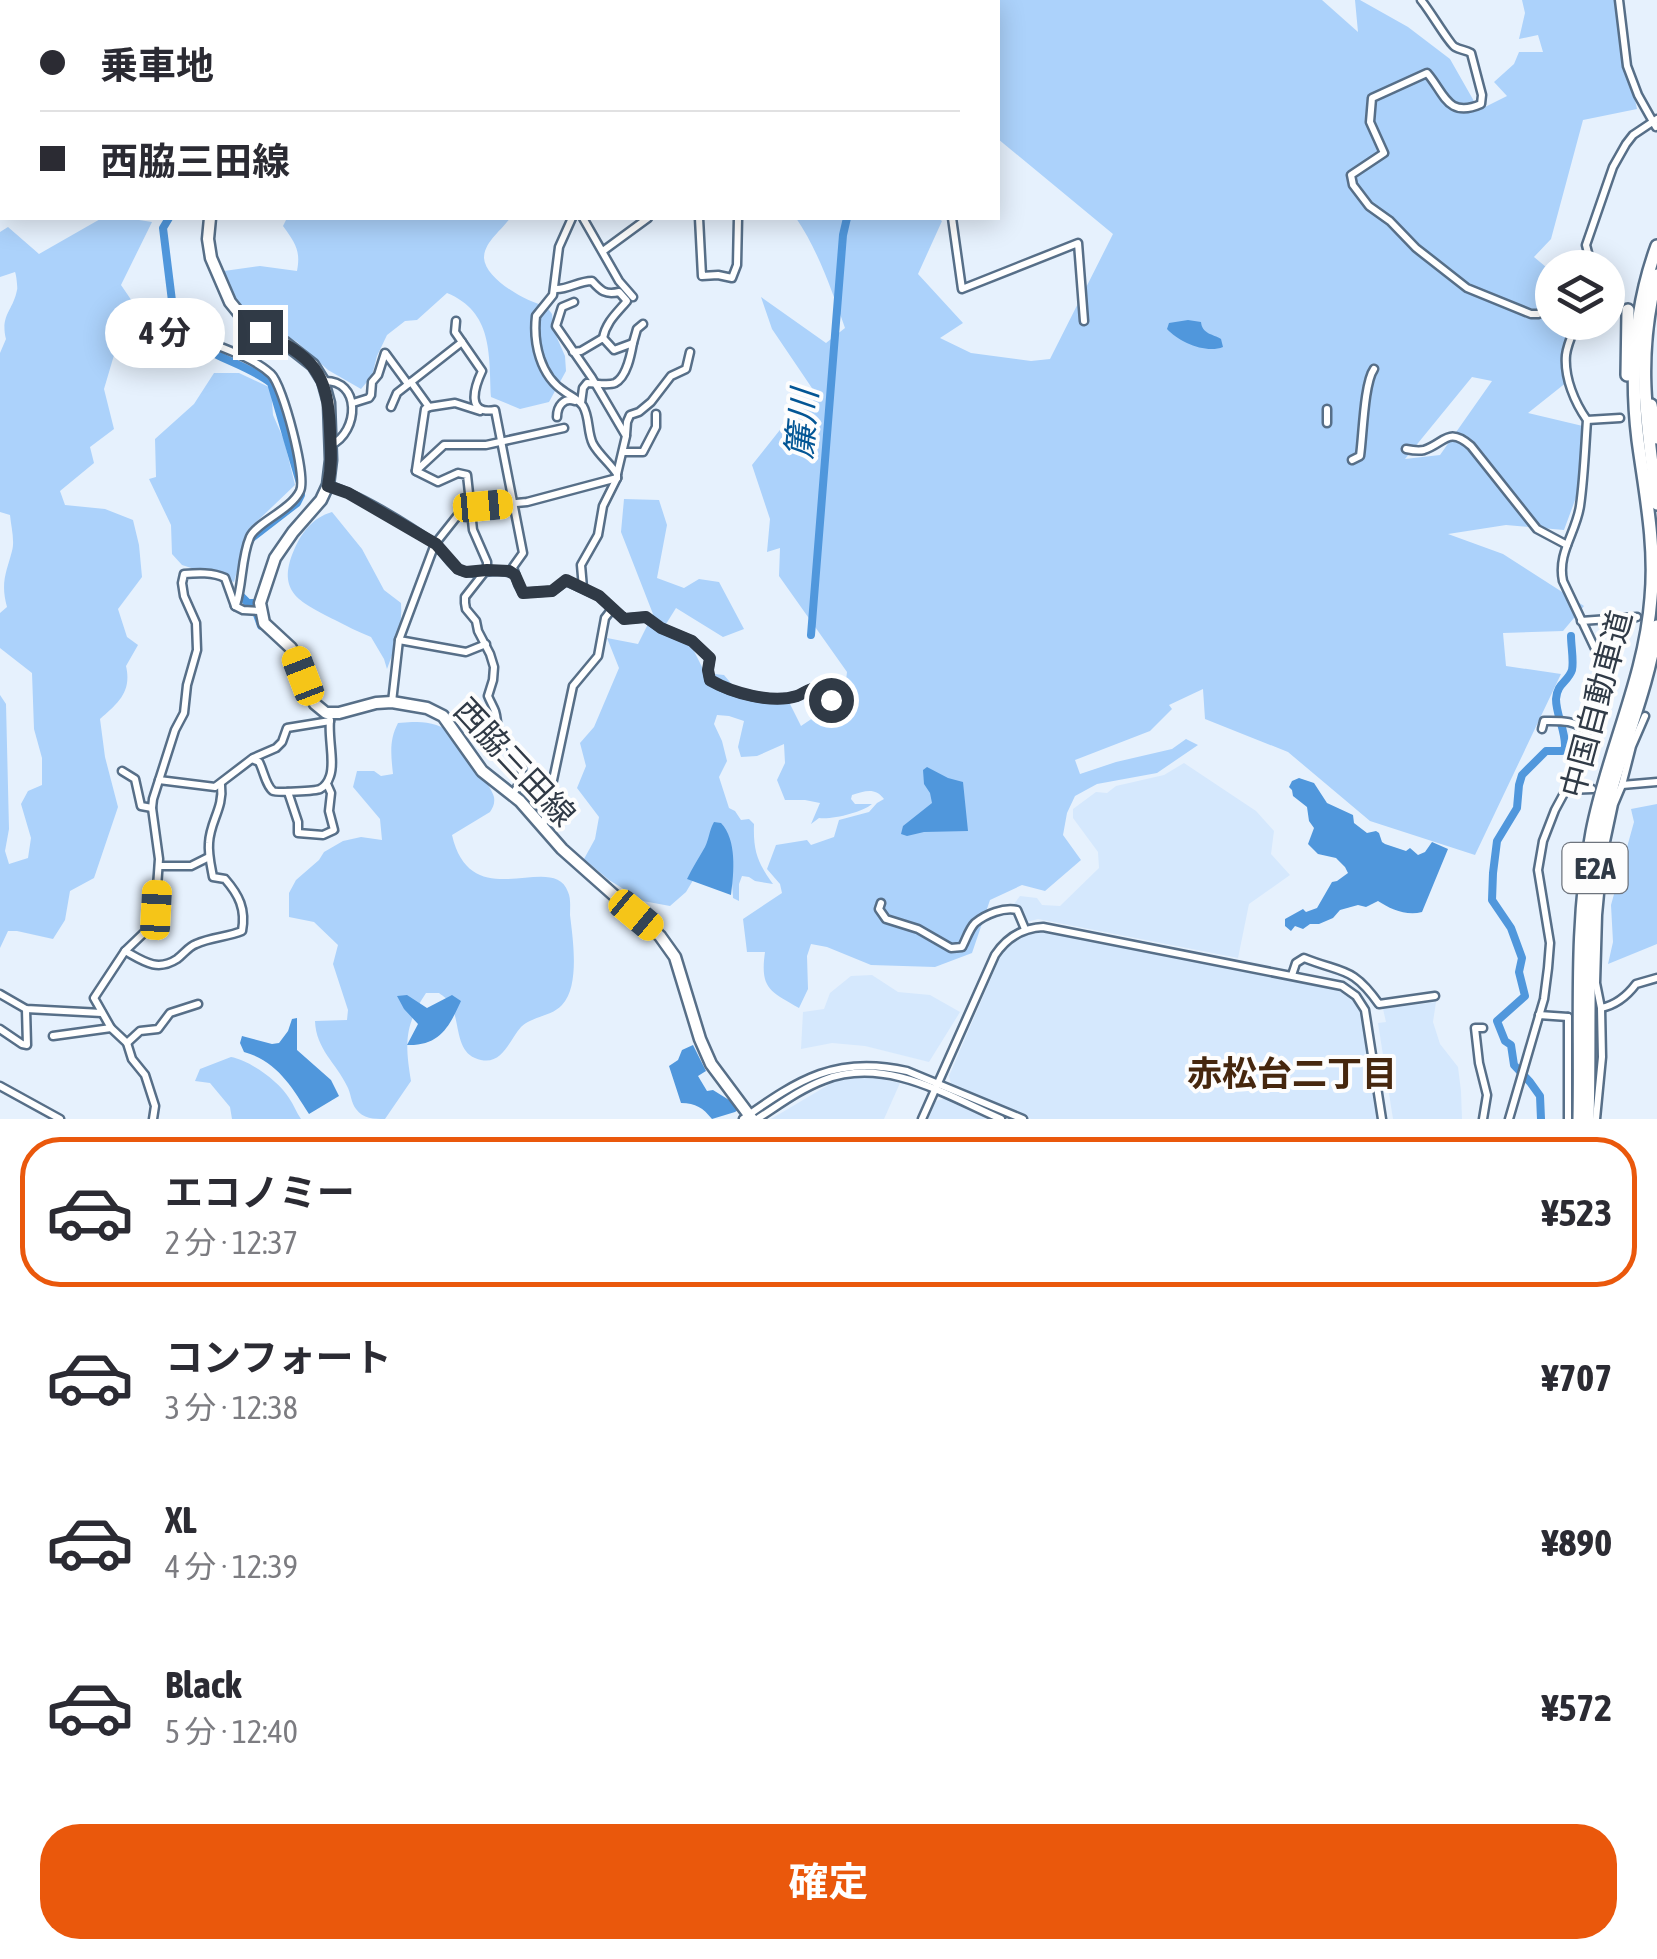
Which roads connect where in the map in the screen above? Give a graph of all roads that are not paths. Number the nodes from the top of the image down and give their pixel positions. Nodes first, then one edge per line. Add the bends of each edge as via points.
1 (351, 0) edge
2 (360, 0) edge
3 (1421, 0) edge
4 (1619, 0) edge
5 (1656, 122) edge
6 (210, 220) edge
7 (571, 220) edge
8 (584, 220) edge
9 (645, 220) edge
10 (699, 220) edge
11 (738, 220) edge
12 (952, 220) edge
13 (1657, 246) edge
14 (1587, 250) edge
15 (603, 251) junction
16 (1657, 275) edge
17 (555, 289) junction
18 (633, 297) dead end
19 (574, 302) dead end
20 (1628, 310) dead end
21 (1535, 314) edge
22 (456, 321) dead end
23 (1084, 321) dead end
24 (1647, 322) junction
25 (643, 324) dead end
26 (602, 338) junction
27 (1570, 340) edge
28 (462, 342) junction
29 (633, 342) junction
30 (573, 352) junction
31 (690, 352) dead end
32 (168, 353) dead end
33 (1374, 369) dead end
34 (323, 381) junction
35 (594, 382) junction
36 (410, 383) junction
37 (353, 403) junction
38 (581, 404) junction
39 (391, 407) dead end
40 (428, 407) junction
41 (1327, 409) dead end
42 (486, 412) junction
43 (656, 414) dead end
44 (556, 417) dead end
45 (1620, 418) dead end
46 (1587, 420) junction
47 (1327, 423) dead end
48 (564, 428) dead end
49 (626, 436) junction
50 (1657, 438) edge
51 (500, 441) junction
52 (331, 445) junction
53 (1406, 449) dead end
54 (622, 452) junction
55 (1352, 460) dead end
56 (416, 471) junction
57 (617, 476) junction
58 (1644, 482) junction
59 (328, 486) junction
60 (514, 504) junction
61 (1657, 504) edge
62 (470, 510) junction
63 (436, 544) junction
64 (1566, 546) junction
65 (487, 570) junction
66 (515, 575) junction
67 (584, 588) junction
68 (235, 606) junction
69 (612, 609) junction
70 (260, 610) junction
71 (1637, 617) tunnel mouth
72 (1581, 621) junction
73 (1657, 626) edge
74 (399, 640) junction
75 (486, 644) junction
76 (1657, 658) edge
77 (831, 700) dead end
78 (392, 702) junction
79 (1645, 716) dead end
80 (330, 717) junction
81 (1631, 725) junction
82 (1542, 729) dead end
83 (1588, 731) junction
84 (251, 759) junction
85 (122, 771) dead end
86 (159, 780) junction
87 (1657, 782) edge
88 (327, 784) junction
89 (221, 785) junction
90 (1622, 785) junction
91 (1592, 789) dead end
92 (1567, 790) junction
93 (288, 792) junction
94 (512, 794) junction
95 (152, 808) junction
96 (543, 827) junction
97 (209, 857) junction
98 (159, 866) junction
99 (881, 904) dead end
100 (1025, 929) junction
101 (125, 951) junction
102 (1292, 975) junction
103 (1657, 978) edge
104 (0, 994) edge
105 (1435, 996) dead end
106 (198, 1004) dead end
107 (26, 1008) junction
108 (1601, 1008) junction
109 (103, 1013) junction
110 (1539, 1016) junction
111 (112, 1028) junction
112 (1483, 1028) dead end
113 (0, 1029) edge
114 (52, 1036) dead end
115 (127, 1043) junction
116 (0, 1086) edge
117 (936, 1086) junction
118 (750, 1118) edge
119 (60, 1119) edge
120 (153, 1119) edge
121 (922, 1119) edge
122 (1001, 1119) edge
123 (1022, 1119) edge
124 (1382, 1119) edge
125 (1483, 1119) edge
126 (1509, 1119) edge
127 (1568, 1119) edge
128 (1580, 1119) edge
129 (1588, 1119) edge
130 (1596, 1119) edge

1 - 2 street
3 - 21 street via 1454,47 1471,53 1481,104 1446,102 1427,73 1372,98 1370,122 1384,153 1356,171 1352,185 1466,288
4 - 5 street via 1627,66
5 - 14 street via 1626,144 1613,167
6 - 34 main road via 211,258 236,310 306,359
7 - 17 street via 559,247
8 - 15 street
9 - 15 street
10 - 11 street via 702,276 732,278
12 - 23 street via 962,290 1078,243
13 - 58 highway, 中国自動車道 / E2A via 1634,360
15 - 18 street
16 - 24 highway
17 - 26 street via 592,281 606,294 626,297
17 - 38 street via 536,316 536,346 551,378
19 - 30 street via 562,307 556,326
20 - 58 highway via 1628,388
22 - 28 street
24 - 50 highway
24 - 61 highway via 1644,398
25 - 29 street
26 - 29 street via 614,350
26 - 30 street
27 - 46 street via 1572,394
28 - 36 street
28 - 42 street via 482,372 474,400
29 - 35 street via 619,380
30 - 35 street
31 - 49 street via 686,369 630,416
32 - 68 street via 196,337 270,373 294,437 301,490 251,534
33 - 55 street via 1360,456
34 - 37 street via 338,383
34 - 52 main road
35 - 38 street via 583,388
35 - 49 street
36 - 37 street via 385,353 371,396
36 - 39 street
36 - 40 street
37 - 52 street via 348,430
38 - 44 street via 562,402
38 - 57 street via 592,442
40 - 42 street via 455,403
40 - 56 street
41 - 47 street
42 - 51 street via 495,410
43 - 54 street via 642,452
45 - 46 street
46 - 64 street via 1580,510
48 - 51 street
49 - 54 street
51 - 56 street via 444,445
51 - 60 street
52 - 59 main road
53 - 64 street via 1464,439 1537,529
54 - 57 street
56 - 62 street via 438,482 467,475
57 - 60 street
57 - 67 street via 598,535 580,565
58 - 128 highway, 中国自動車道 / E2A via 1649,615 1597,806 1584,890
59 - 63 street
59 - 70 main road via 275,558
60 - 62 street
60 - 66 street via 523,553
62 - 63 street
62 - 65 street
63 - 65 street via 458,569
63 - 74 street
64 - 72 street via 1563,582
65 - 66 street
65 - 75 street via 465,603
66 - 67 street via 523,593 552,591 566,580
67 - 69 street
68 - 70 street
68 - 86 street via 225,578 184,574 197,650 184,713
69 - 77 street via 624,619 646,617 692,641 710,658 710,680 736,694 780,698 812,689
69 - 96 street via 598,656 573,686
70 - 80 main road via 267,627 290,648 315,704
71 - 72 street
72 - 83 street via 1600,665
73 - 81 highway, 中国自動車道 / E2A
74 - 75 street via 466,652
74 - 78 street
75 - 94 street via 494,667 488,701 523,772
76 - 81 highway
78 - 80 main road, 西脇三田線
78 - 94 main road, 西脇三田線 via 443,716 482,771
79 - 90 street
80 - 84 street via 287,728 276,748
80 - 88 street
81 - 129 highway, 中国自動車道 / E2A via 1606,808 1594,880
82 - 83 street via 1544,721 1571,721
83 - 92 street
84 - 89 street
84 - 93 street via 259,762 271,790
85 - 95 street via 134,779 141,806
86 - 89 street
86 - 95 street
87 - 90 street
88 - 93 street
88 - 93 street via 334,830 323,834 298,832
89 - 97 street
90 - 108 street via 1604,851 1596,983
91 - 92 street
92 - 110 street via 1548,826 1538,870 1550,943
94 - 96 main road, 西脇三田線
95 - 98 street
96 - 118 main road, 西脇三田線 via 666,942 704,1051
97 - 98 street via 191,866
97 - 101 street via 213,878 225,879 241,904 242,930 195,944 160,966
98 - 101 street via 153,922
99 - 100 street via 886,919 951,948 962,947 974,925 1006,908 1017,910
100 - 102 street via 1044,927
100 - 117 street via 995,955
101 - 109 street via 94,998
102 - 105 street via 1304,958 1352,974 1379,1004
102 - 124 street via 1342,986 1361,1003
103 - 108 street
104 - 107 street
106 - 115 street via 172,1012 158,1029 140,1031
107 - 109 street
107 - 113 street via 26,1044
108 - 130 street
109 - 111 street
110 - 126 street
110 - 127 street via 1569,1017
111 - 114 street
111 - 115 street
112 - 125 street via 1474,1028 1486,1086
115 - 120 street via 147,1080
116 - 119 street
117 - 118 street via 890,1068 852,1066 812,1076
117 - 121 street
117 - 122 street
117 - 123 street

